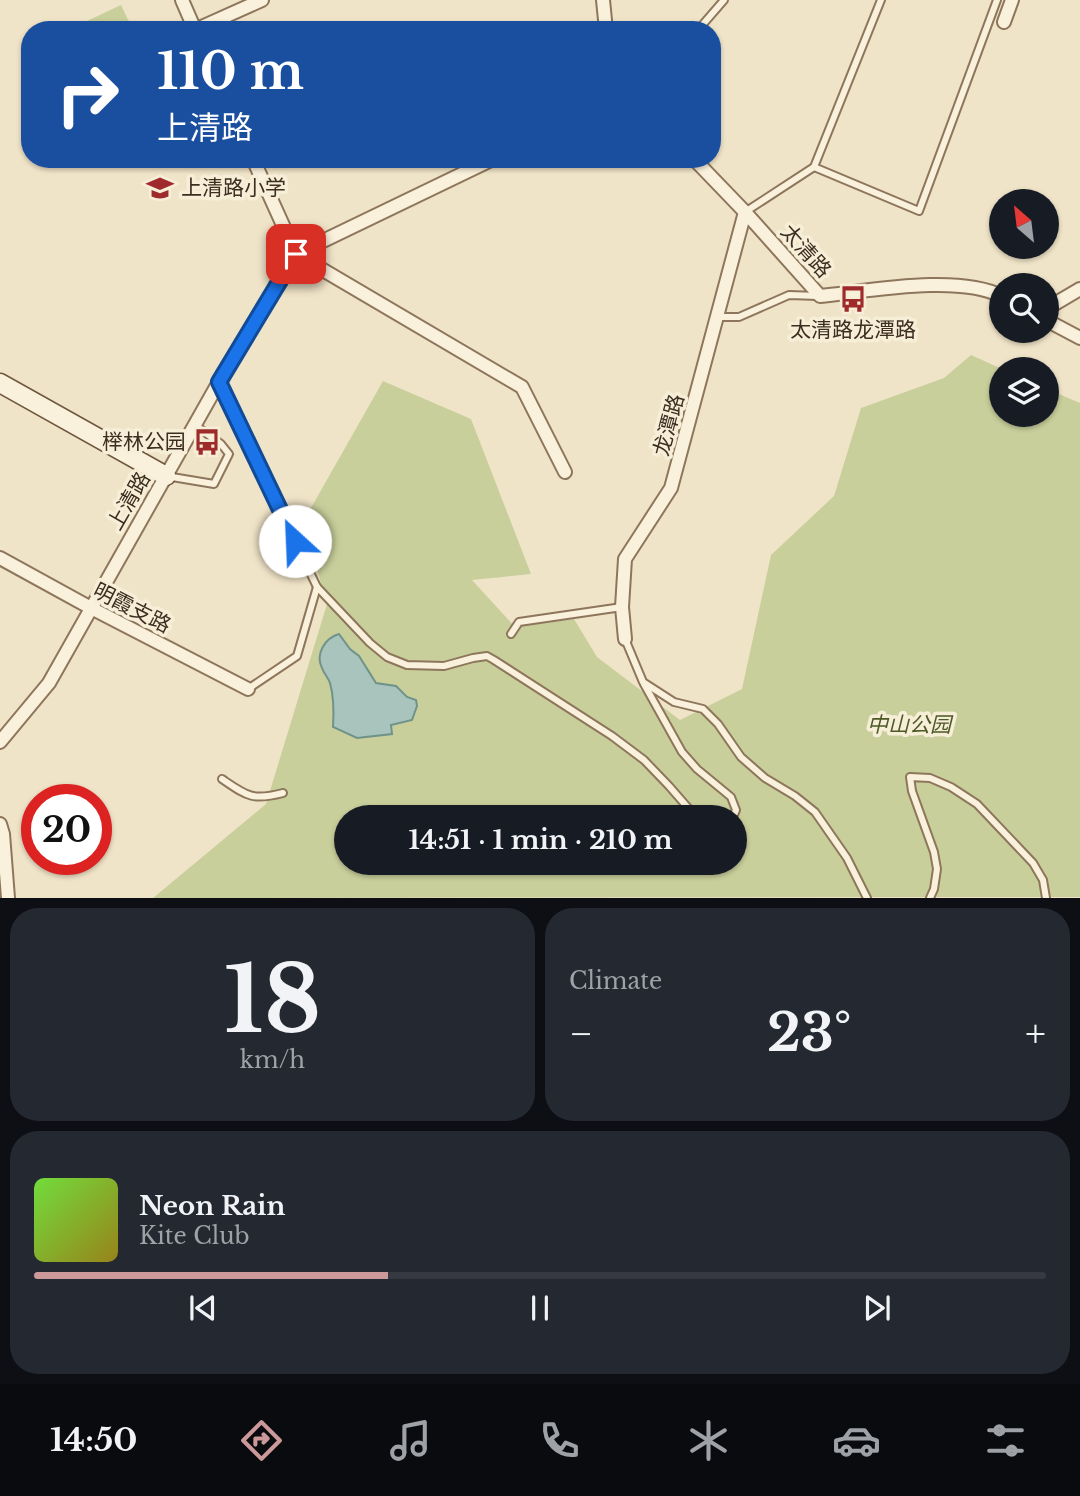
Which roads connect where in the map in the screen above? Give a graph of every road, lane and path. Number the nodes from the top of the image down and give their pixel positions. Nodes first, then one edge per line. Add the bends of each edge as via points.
1 (182, 0) edge
2 (262, 0) edge
3 (603, 0) edge
4 (724, 0) edge
5 (881, 0) edge
6 (996, 0) edge
7 (1012, 0) edge
8 (191, 21) edge
9 (215, 21) edge
10 (605, 21) edge
11 (706, 21) edge
12 (1004, 22) dead end
13 (814, 167) junction
14 (257, 168) edge
15 (474, 168) edge
16 (703, 168) edge
17 (745, 212) junction
18 (296, 254) junction
19 (1080, 289) edge
20 (989, 290) edge
21 (820, 296) junction
22 (1059, 301) edge
23 (718, 317) junction
24 (1059, 327) edge
25 (1080, 338) edge
26 (219, 382) junction
27 (0, 383) edge
28 (195, 425) junction
29 (565, 472) dead end
30 (166, 476) junction
31 (0, 558) edge
32 (317, 587) junction
33 (622, 607) junction
34 (91, 608) junction
35 (511, 634) dead end
36 (625, 639) joint
37 (643, 682) junction
38 (248, 689) joint
39 (0, 742) edge
40 (222, 779) dead end
41 (283, 793) dead end
42 (686, 805) edge
43 (734, 805) edge
44 (0, 824) edge
45 (8, 898) edge
46 (867, 898) edge
47 (930, 898) edge
48 (1046, 898) edge

1 - 8 street
2 - 9 street
3 - 10 street
4 - 11 lane
5 - 13 lane
6 - 13 lane via 919,211
7 - 12 street
13 - 17 lane
14 - 18 street
15 - 18 street
16 - 17 street, 太清路
17 - 21 street, 太清路
17 - 23 street, 龙潭路
18 - 26 street, 上清路
18 - 29 street via 522,387
19 - 22 street
20 - 21 street, 太清路 via 934,284
21 - 23 lane via 789,295 738,317
23 - 33 street, 龙潭路 via 671,488 625,559
24 - 25 street
26 - 28 street, 上清路
26 - 32 lane
27 - 30 street
28 - 30 street, 上清路
28 - 30 lane via 229,454 214,484
30 - 34 street, 上清路
31 - 34 street, 明霞支路
32 - 38 lane via 297,656
32 - 42 lane via 387,657 425,667 487,656 495,660 644,760
33 - 35 lane via 519,622
33 - 36 street, 龙潭路
34 - 38 street, 明霞支路
34 - 39 street, 上清路 via 49,684
36 - 37 lane
37 - 43 lane via 682,752
37 - 46 lane via 674,702 703,709 741,757 815,812 848,858
40 - 41 lane via 243,794 262,798
44 - 45 street
47 - 48 lane via 937,869 910,777 930,778 977,804 1033,863

